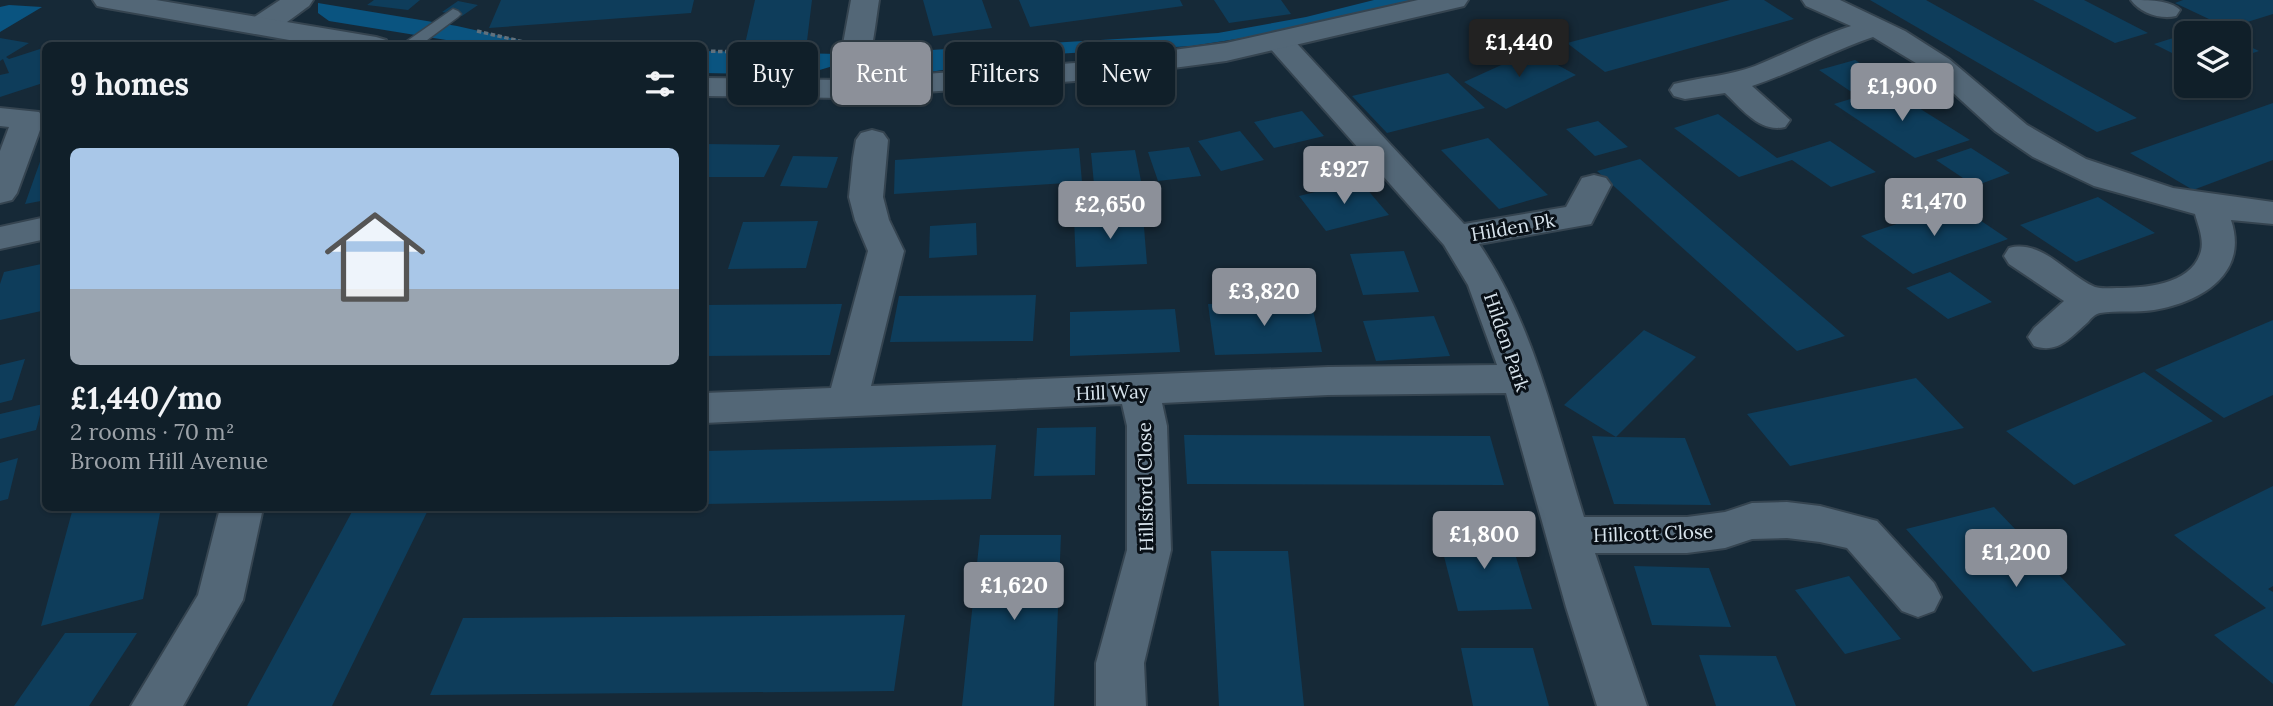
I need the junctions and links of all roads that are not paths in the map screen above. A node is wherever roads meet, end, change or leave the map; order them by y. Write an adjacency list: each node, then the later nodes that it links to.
1 (107, 0): 7 (street)
2 (299, 0): 7 (street)
3 (865, 0): 12 (street)
4 (1454, 0): 9 (street)
5 (1816, 0): 8 (street)
6 (453, 14): 11 (lane)
7 (260, 26): 10 (street)
8 (1876, 27): 14 (street); 23 (street)
9 (1279, 41): 13 (street); 26 (street, Hilden Park)
10 (353, 42)
11 (414, 42)
12 (858, 42)
13 (931, 83)
14 (1731, 83): 17 (street); 19 (street)
15 (707, 87): 16 (street)
16 (832, 89)
17 (1685, 90)
18 (0, 117): 22 (street)
19 (1774, 120)
20 (872, 140): 33 (street)
21 (1594, 185): 26 (street, Hilden Pk)
22 (0, 193)
23 (2210, 206): 24 (street); 29 (street)
24 (2273, 213)
25 (42, 229): 27 (street)
26 (1455, 237): 31 (street, Hilden Park)
27 (0, 238)
28 (2022, 256): 29 (street)
29 (2089, 300): 30 (street)
30 (2047, 337)
31 (1521, 379): 32 (street, Hill Way); 36 (street, Hilden Park)
32 (1139, 391): 33 (street, Hill Way); 39 (street, Hillsford Close)
33 (847, 402): 34 (street, Hill Way)
34 (707, 408)
35 (240, 511): 38 (street)
36 (1567, 535): 37 (street, Hillcott Close); 40 (street, Hilden Park)
37 (1918, 597)
38 (156, 706)
39 (1121, 706)
40 (1622, 706)

